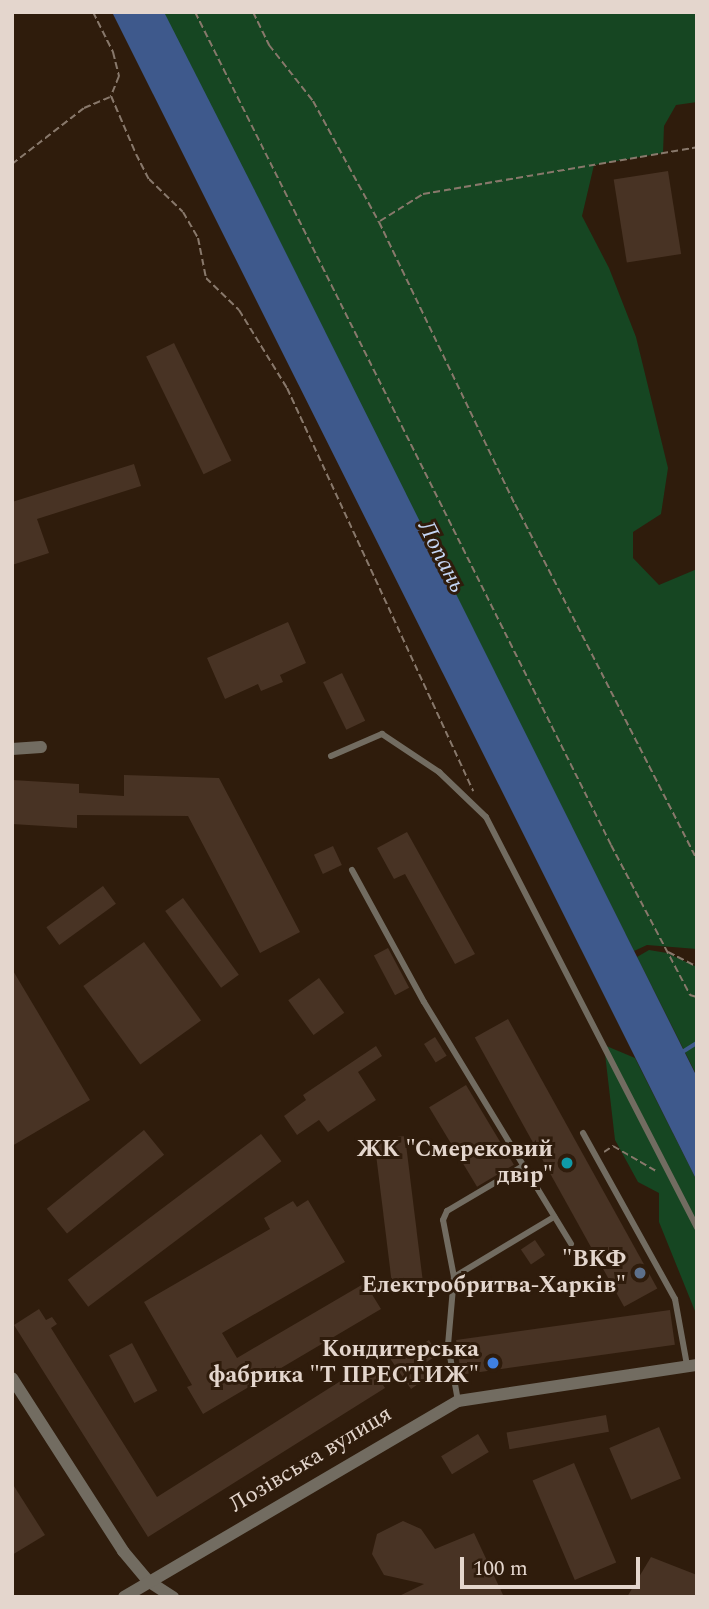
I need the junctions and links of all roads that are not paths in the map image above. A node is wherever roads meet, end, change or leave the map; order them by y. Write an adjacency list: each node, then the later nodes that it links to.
1 (41, 747): 2 (street)
2 (12, 749)
3 (331, 756): 8 (lane)
4 (352, 870): 6 (lane)
5 (583, 1133): 11 (lane)
6 (523, 1166): 7 (lane); 10 (lane)
7 (554, 1217): 9 (lane); 10 (lane)
8 (697, 1228)
9 (571, 1244)
10 (454, 1277): 13 (lane)
11 (692, 1366): 13 (street, Лозівська вулиця)
12 (12, 1378): 14 (street)
13 (458, 1401): 14 (street, Лозівська вулиця)
14 (148, 1581): 15 (street, Лозівська вулиця); 16 (street)
15 (124, 1597)
16 (173, 1597)

